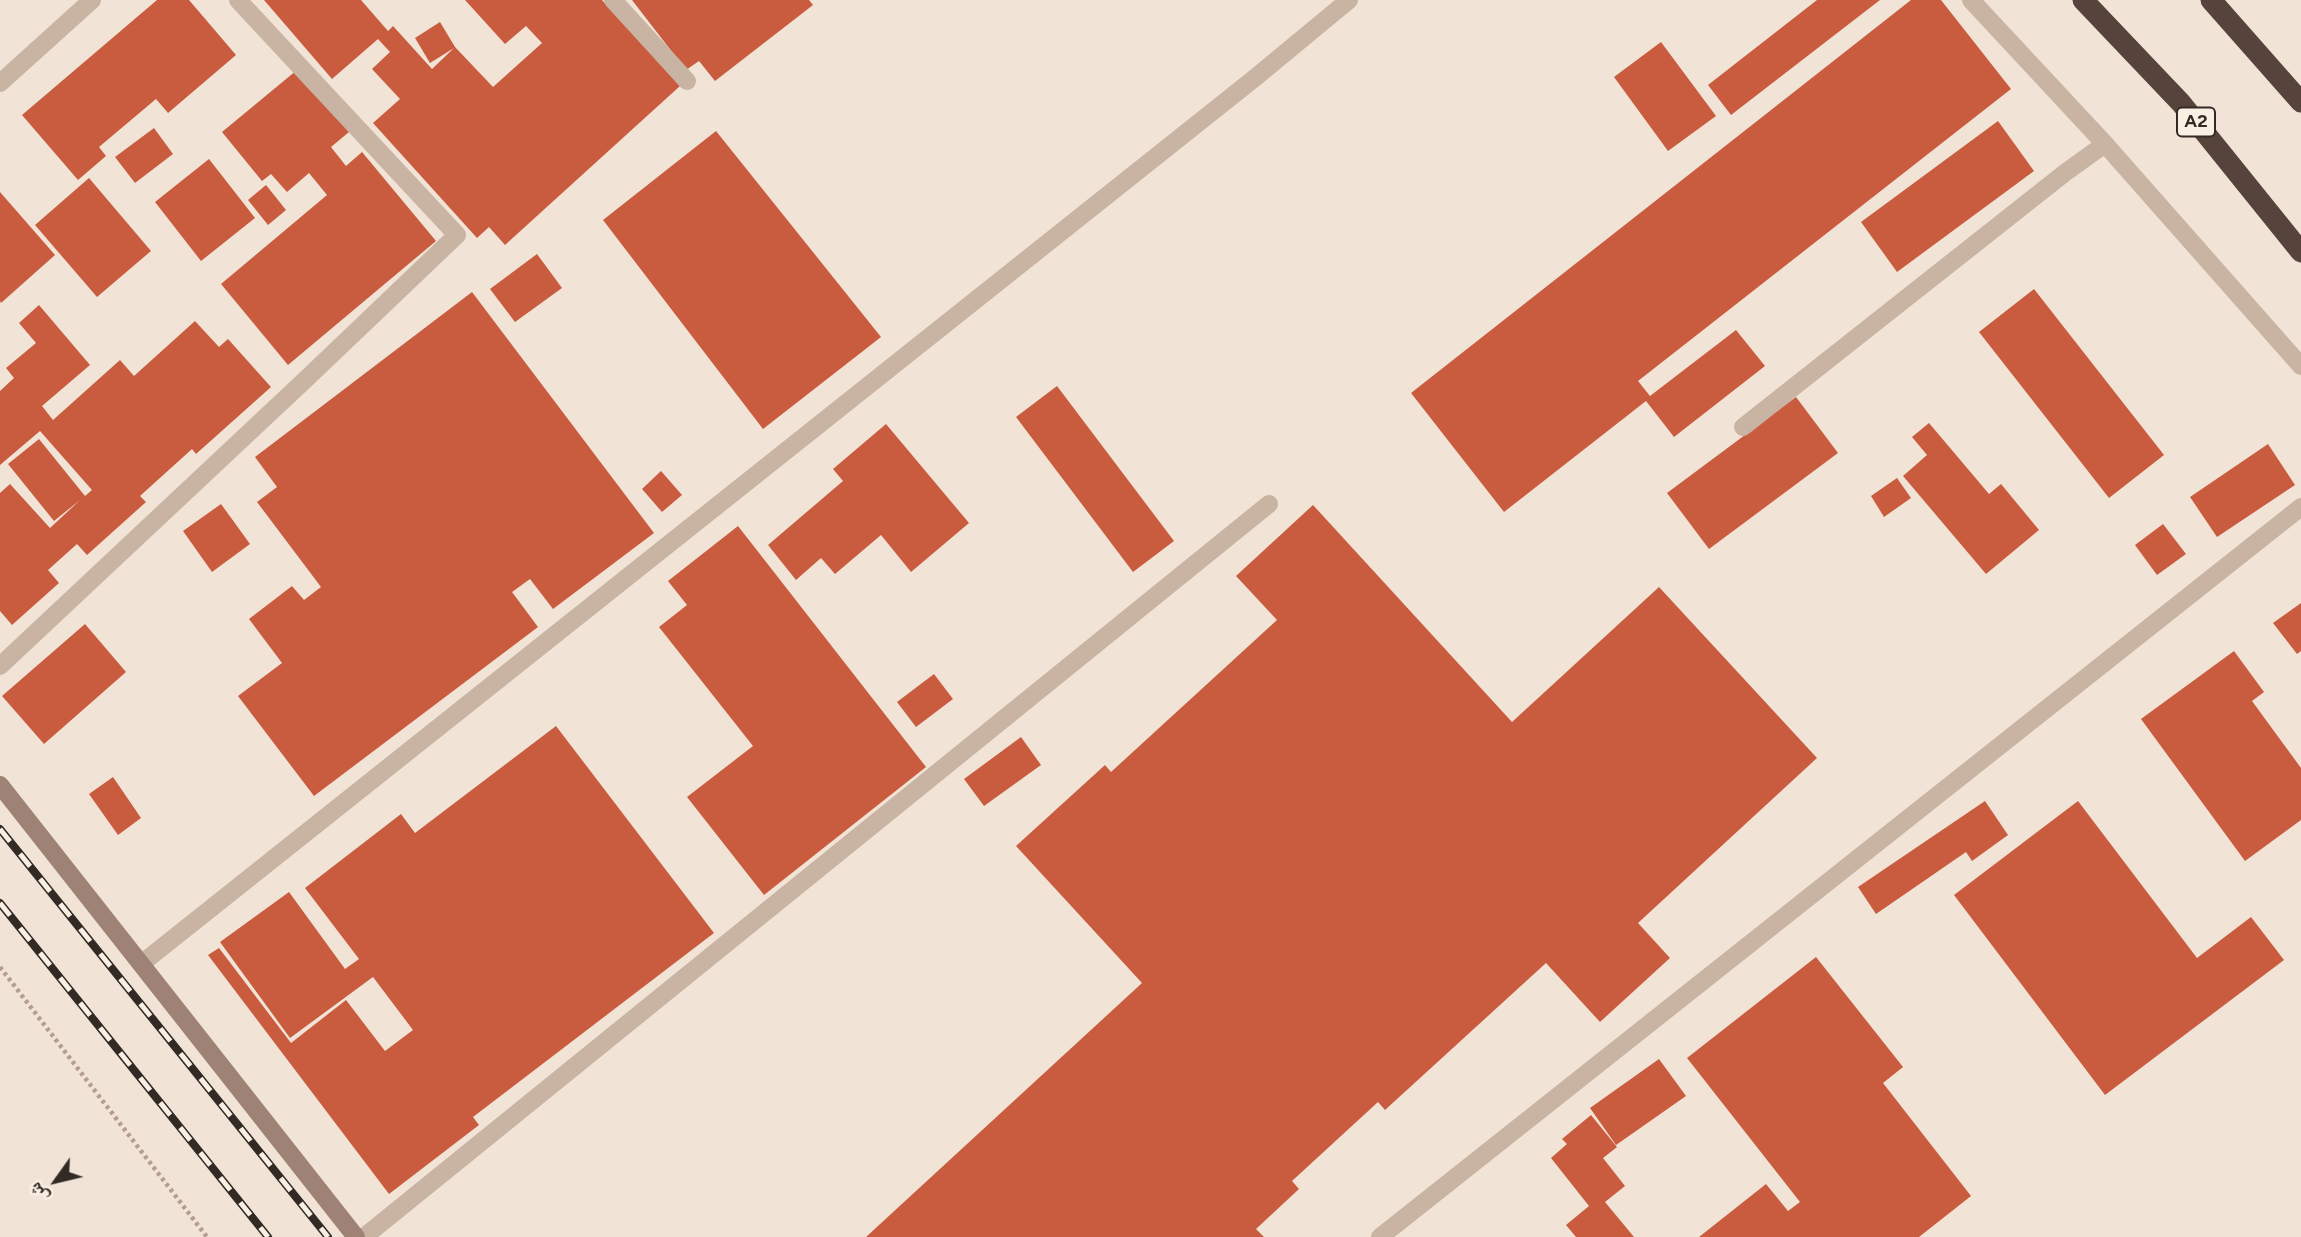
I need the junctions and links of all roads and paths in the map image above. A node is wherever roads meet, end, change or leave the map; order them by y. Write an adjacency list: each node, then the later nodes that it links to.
1 (92, 0): 9 (street)
2 (238, 0): 17 (street)
3 (613, 0): 8 (street)
4 (1349, 0): 19 (street)
5 (1971, 0): 11 (street)
6 (2083, 0): 12 (highway, A2)
7 (2211, 0): 10 (highway)
8 (687, 81)
9 (0, 83)
10 (2301, 102)
11 (2105, 144): 13 (street); 14 (street)
12 (2301, 252)
13 (2301, 366)
14 (1743, 427)
15 (1269, 504): 23 (street)
16 (2301, 507): 24 (street)
17 (0, 666)
18 (0, 785): 19 (street)
19 (141, 964): 22 (street)
20 (0, 967): 21 (path)
21 (207, 1237)
22 (356, 1237)
23 (365, 1237)
24 (1380, 1237)

